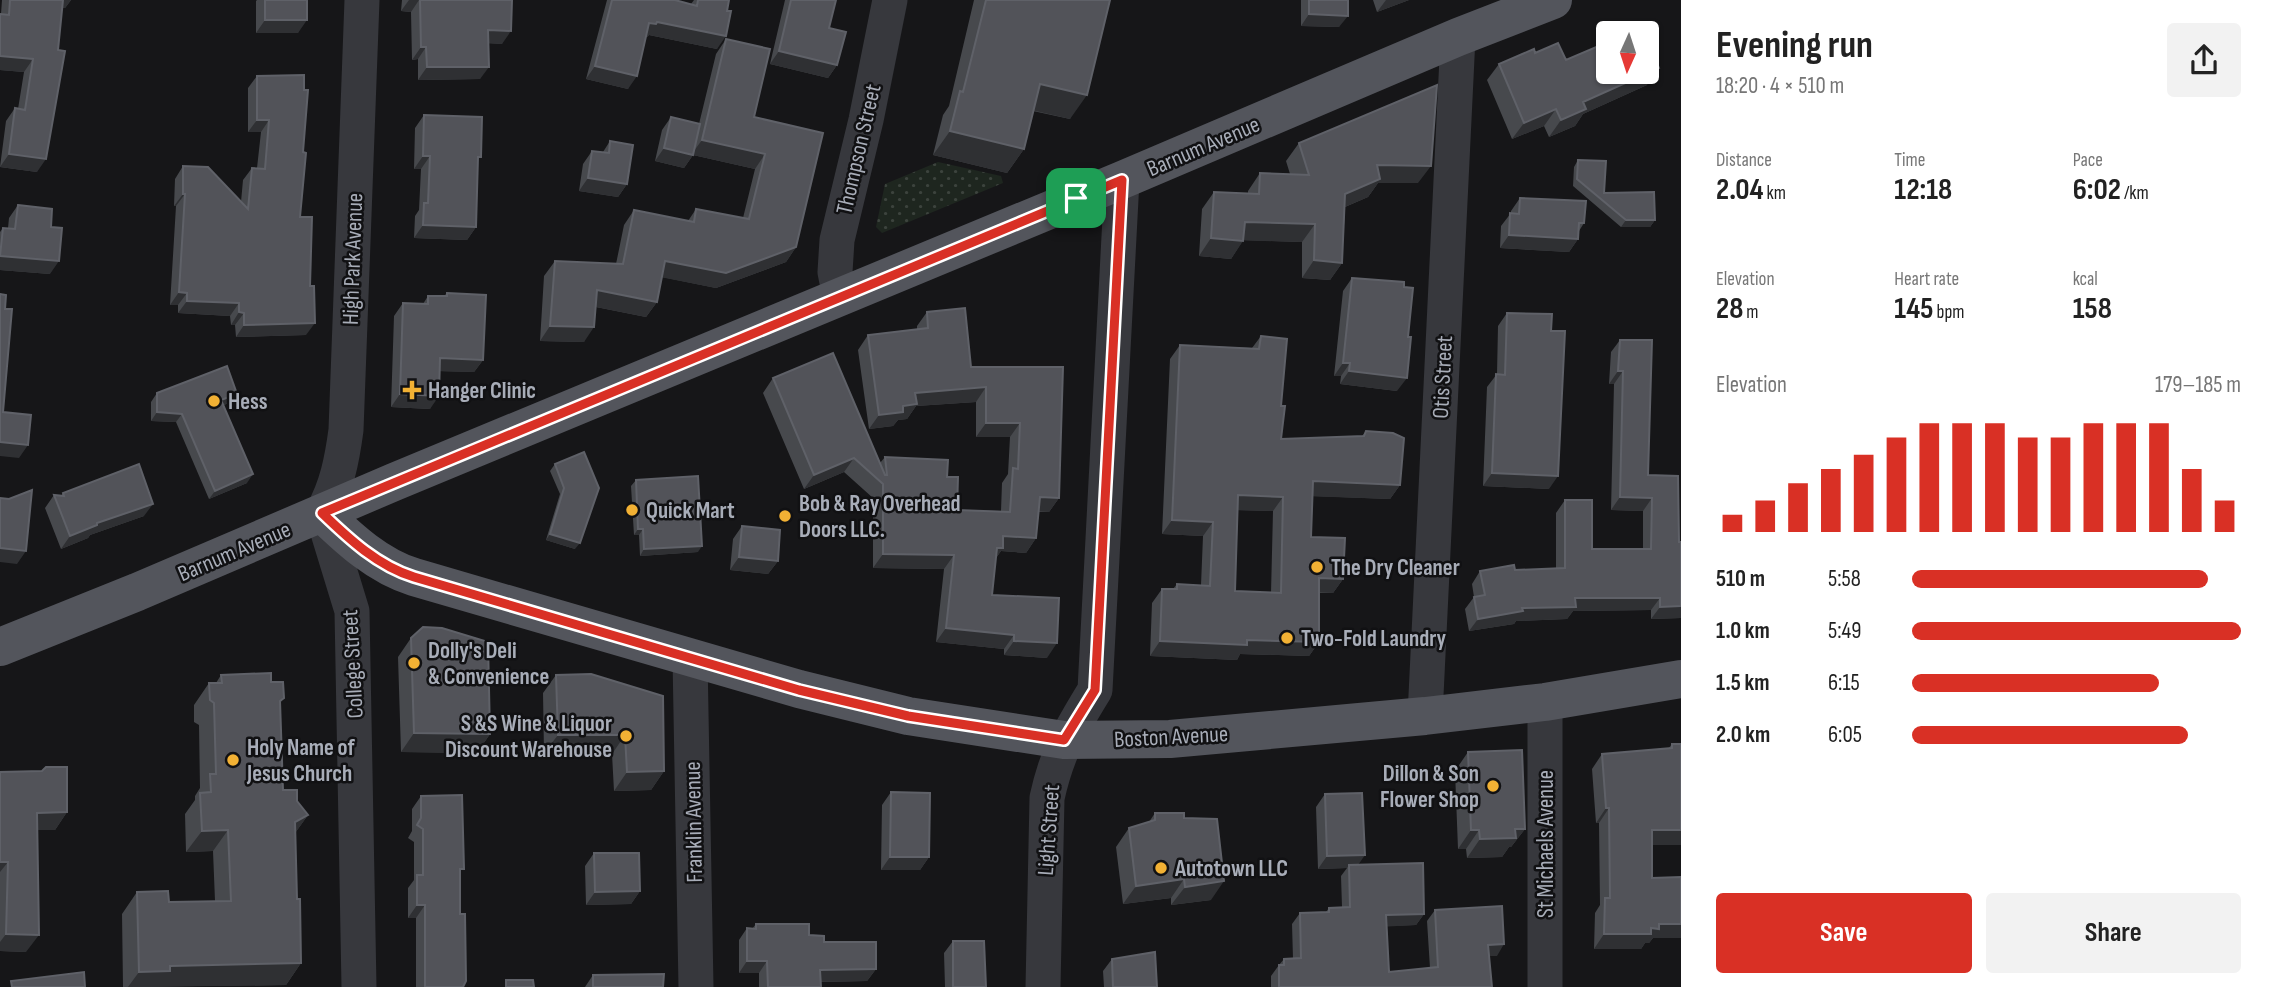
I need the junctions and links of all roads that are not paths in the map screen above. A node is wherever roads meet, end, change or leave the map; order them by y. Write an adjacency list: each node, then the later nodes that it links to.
1 (362, 0): 8 (street, High Park Avenue)
2 (890, 0): 7 (street, Thompson Street)
3 (1553, 0): 4 (main road, Barnum Avenue)
4 (1494, 11): 5 (main road, Barnum Avenue)
5 (1458, 37): 6 (main road, Barnum Avenue); 13 (street, Otis Street)
6 (1122, 180): 7 (main road, Barnum Avenue); 14 (street, Light Street)
7 (839, 298): 8 (main road, Barnum Avenue)
8 (322, 513): 9 (main road, Barnum Avenue); 10 (main road, Boston Avenue); 15 (street, College Street)
9 (0, 647)
10 (690, 658): 14 (main road, Boston Avenue); 16 (street, Franklin Avenue)
11 (1681, 678): 12 (main road, Boston Avenue)
12 (1545, 702): 13 (main road, Boston Avenue); 18 (street, St Michaels Avenue)
13 (1425, 716): 14 (main road, Boston Avenue)
14 (1064, 740): 17 (street, Light Street)
15 (359, 987)
16 (696, 987)
17 (1043, 987)
18 (1545, 987)

